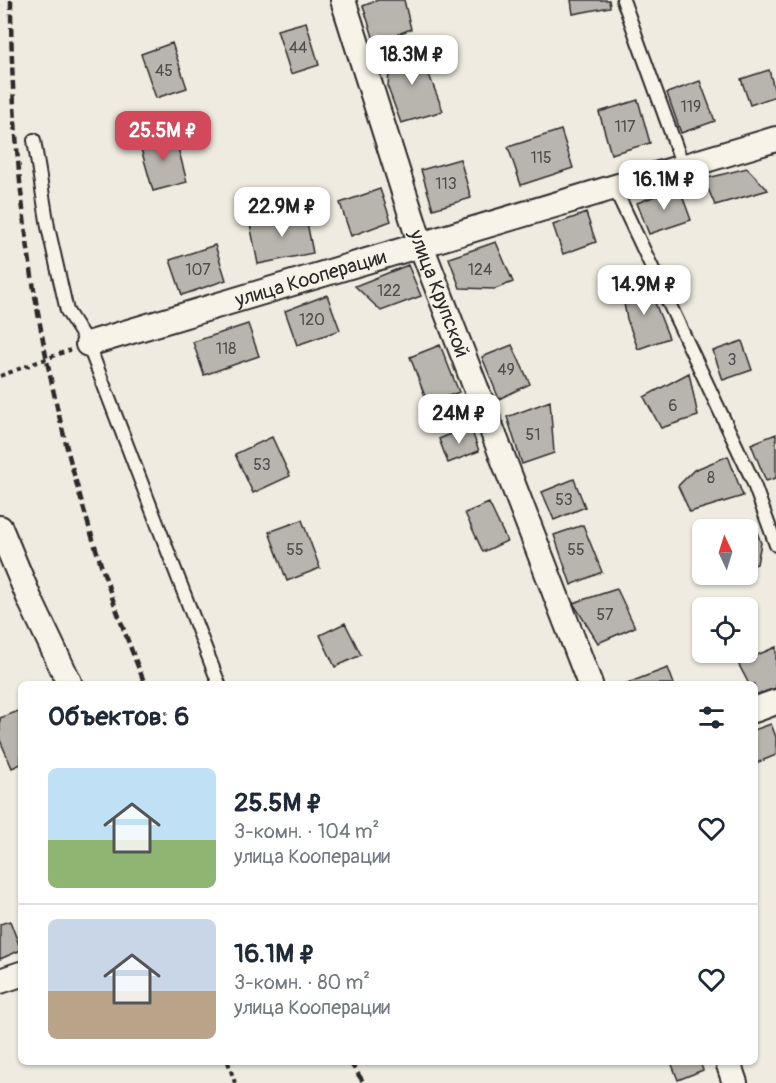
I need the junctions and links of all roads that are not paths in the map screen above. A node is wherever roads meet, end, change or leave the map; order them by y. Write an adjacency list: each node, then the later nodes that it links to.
1 (343, 0): 7 (street, улица Крупской)
2 (623, 0): 5 (lane)
3 (34, 140): 8 (lane)
4 (776, 140): 5 (street, улица Кооперации)
5 (683, 166): 6 (street, улица Кооперации)
6 (614, 187): 7 (street, улица Кооперации); 10 (lane)
7 (420, 243): 8 (street, улица Кооперации); 13 (street, улица Крупской)
8 (88, 344): 12 (lane)
9 (0, 528): 11 (street)
10 (776, 545)
11 (69, 681)
12 (218, 681)
13 (589, 681)
14 (776, 702): 15 (street)
15 (758, 709)
16 (18, 975): 17 (street)
17 (0, 981)
18 (729, 1065): 19 (street)
19 (735, 1083)

